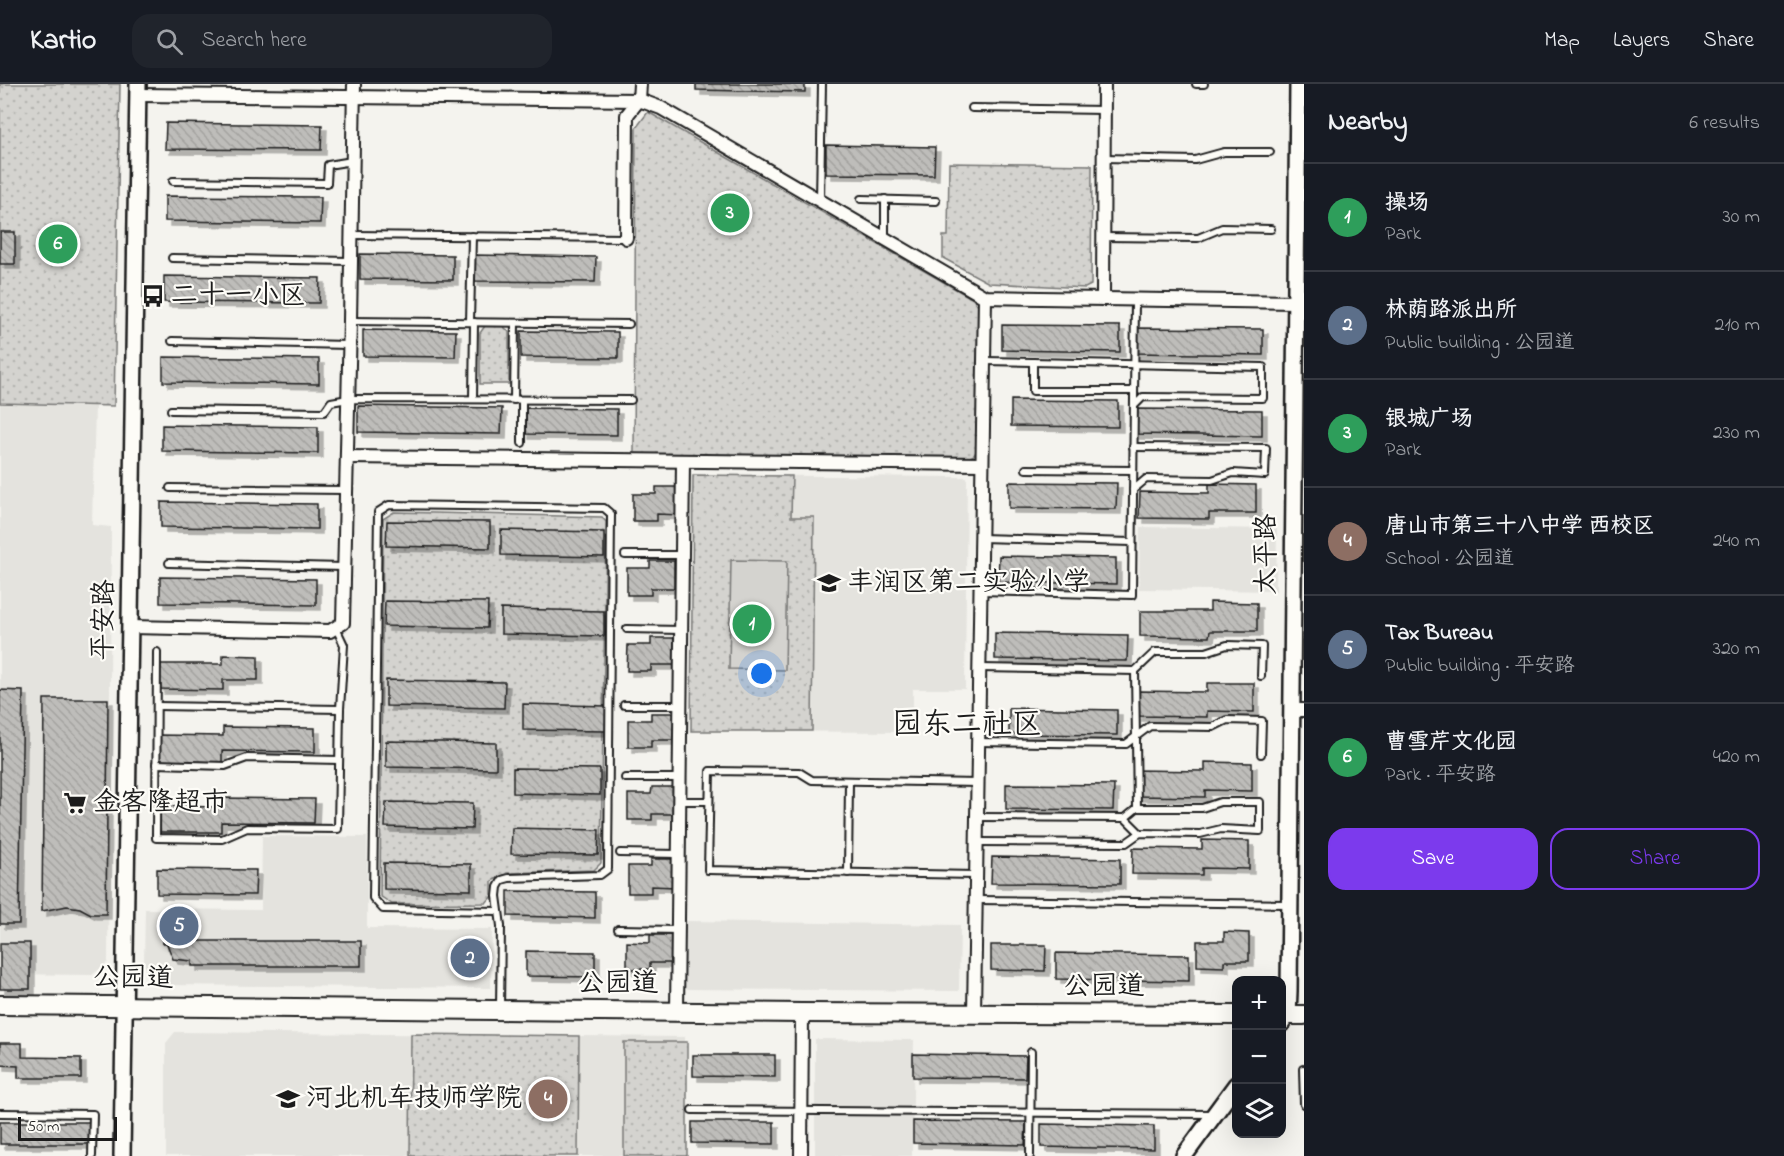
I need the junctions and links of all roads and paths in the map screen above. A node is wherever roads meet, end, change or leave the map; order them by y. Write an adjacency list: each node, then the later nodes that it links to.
1 (354, 84): 9 (street)
2 (640, 84): 10 (street)
3 (822, 84): 18 (lane)
4 (1104, 84): 12 (street)
5 (1196, 84): 6 (lane)
6 (1204, 84)
7 (1298, 84): 27 (street, 太平路)
8 (138, 89): 9 (street); 70 (street, 平安路)
9 (353, 97): 10 (street); 15 (street)
10 (639, 100): 18 (street); 25 (street)
11 (972, 108): 12 (lane)
12 (1104, 110): 14 (street)
13 (1270, 152): 14 (lane)
14 (1104, 158): 24 (street)
15 (352, 161): 16 (lane); 22 (street)
16 (173, 181)
17 (861, 199): 19 (lane)
18 (820, 200): 26 (street)
19 (885, 200): 20 (lane); 26 (lane)
20 (936, 201)
21 (1271, 229): 24 (lane)
22 (351, 235): 23 (lane); 29 (street)
23 (472, 236): 25 (lane); 35 (lane)
24 (1103, 237): 31 (street)
25 (626, 238)
26 (885, 238): 30 (street)
27 (1300, 244): 33 (street, 太平路)
28 (172, 258): 29 (lane)
29 (351, 261): 34 (street)
30 (985, 297): 31 (street); 40 (street)
31 (1103, 299): 32 (street)
32 (1135, 300): 33 (street); 42 (lane)
33 (1294, 302): 52 (street, 太平路)
34 (350, 321): 35 (lane); 39 (street)
35 (472, 322): 36 (lane); 45 (lane)
36 (515, 323): 37 (lane); 46 (lane)
37 (630, 324)
38 (172, 341): 39 (lane)
39 (350, 345): 44 (street)
40 (984, 361): 41 (lane); 56 (street)
41 (1032, 362): 42 (lane); 43 (lane)
42 (1134, 364): 43 (lane); 49 (lane)
43 (1134, 391): 49 (lane)
44 (348, 399): 45 (lane); 50 (lane); 54 (street)
45 (473, 399): 46 (lane)
46 (514, 400): 47 (lane)
47 (522, 400): 48 (lane); 51 (lane)
48 (631, 400)
49 (1134, 406): 53 (lane)
50 (171, 410)
51 (522, 443)
52 (1299, 443): 62 (street, 太平路)
53 (1133, 447): 58 (lane); 61 (lane)
54 (347, 457): 55 (street); 60 (street)
55 (683, 460): 56 (street); 66 (street)
56 (982, 464): 63 (street)
57 (1026, 469): 58 (lane)
58 (1133, 470): 61 (lane)
59 (170, 488): 60 (lane)
60 (345, 490): 68 (street)
61 (1133, 490): 64 (lane)
62 (1298, 496): 82 (street, 太平路)
63 (981, 538): 64 (lane); 69 (street)
64 (1132, 542): 69 (lane)
65 (626, 555): 66 (lane)
66 (682, 555): 73 (street)
67 (169, 563): 68 (lane)
68 (344, 567): 71 (street)
69 (981, 591): 75 (street)
70 (130, 627): 71 (street); 109 (street, 平安路)
71 (336, 628): 81 (lane)
72 (627, 629): 73 (lane)
73 (681, 630): 79 (street)
74 (157, 652): 80 (lane)
75 (980, 668): 76 (lane); 84 (street)
76 (1136, 671): 77 (lane); 83 (lane)
77 (1261, 676)
78 (624, 705): 79 (lane)
79 (680, 705): 89 (street)
80 (157, 706): 81 (lane); 87 (lane)
81 (340, 709): 86 (lane)
82 (1298, 710): 104 (street, 太平路)
83 (1135, 737): 84 (lane); 85 (lane); 94 (lane)
84 (978, 742): 91 (street)
85 (1261, 754)
86 (339, 760): 87 (lane); 87 (lane)
87 (156, 764)
88 (625, 778): 89 (lane)
89 (679, 778): 92 (street)
90 (849, 781): 91 (lane); 93 (lane); 101 (lane)
91 (978, 783): 95 (street)
92 (679, 801): 93 (lane); 100 (street)
93 (709, 801): 101 (lane)
94 (1137, 808): 96 (lane); 97 (lane)
95 (977, 818): 96 (lane); 98 (street)
96 (1125, 818): 97 (lane)
97 (1140, 833): 98 (lane)
98 (977, 842): 102 (street)
99 (620, 853): 100 (lane)
100 (678, 854): 107 (street)
101 (848, 873): 102 (lane)
102 (976, 875): 103 (street)
103 (976, 900): 104 (lane); 112 (street)
104 (1290, 904): 115 (street, 太平路)
105 (498, 911): 105 (lane); 110 (lane)
106 (618, 929): 107 (lane)
107 (678, 930): 111 (street)
108 (0, 1005): 109 (main road, 公园道)
109 (124, 1006): 110 (main road, 公园道); 126 (street, 平安路)
110 (500, 1010): 111 (main road, 公园道)
111 (676, 1012): 113 (main road, 公园道)
112 (974, 1013): 113 (main road, 公园道); 114 (main road, 公园道)
113 (802, 1014): 121 (street)
114 (1232, 1015)
115 (1289, 1017)
116 (1031, 1052): 123 (lane)
117 (1303, 1069): 119 (lane)
118 (1232, 1090): 124 (street)
119 (1304, 1104)
120 (692, 1110): 121 (lane)
121 (801, 1112): 123 (lane); 127 (street)
122 (0, 1113): 125 (lane)
123 (1030, 1113): 124 (lane); 128 (lane)
124 (1215, 1114): 129 (street)
125 (92, 1156)
126 (122, 1156)
127 (801, 1156)
128 (1030, 1156)
129 (1184, 1156)

